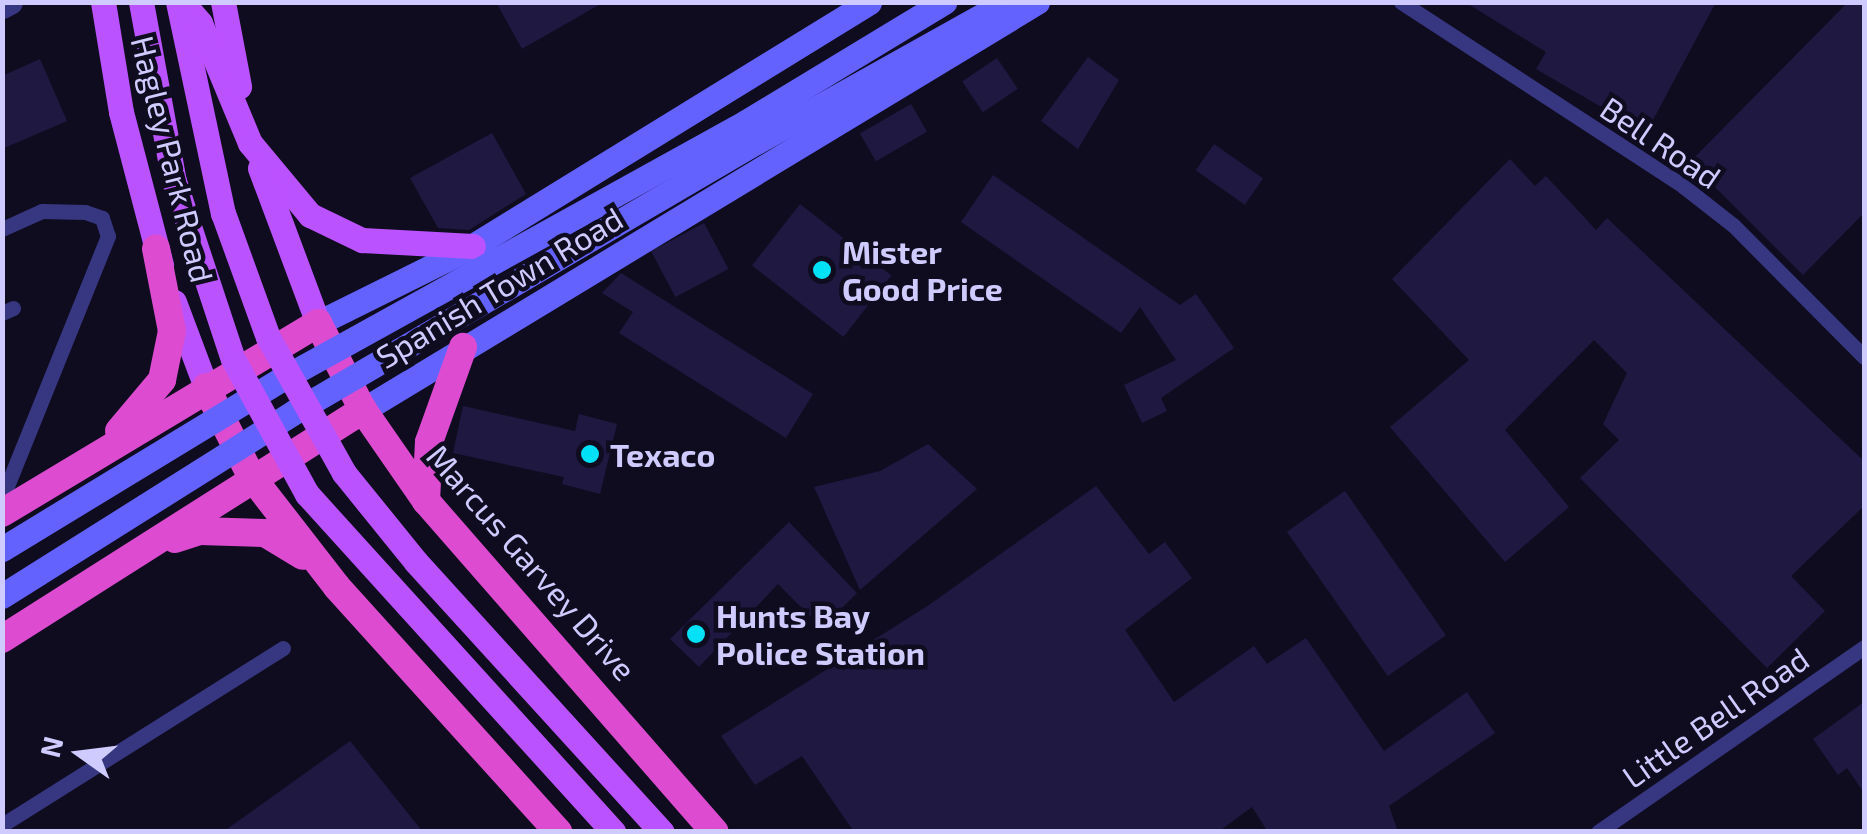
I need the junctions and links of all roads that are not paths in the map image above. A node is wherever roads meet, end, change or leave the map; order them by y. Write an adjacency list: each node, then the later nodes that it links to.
1 (10, 2): 11 (street)
2 (103, 2): 16 (main road, Hagley Park Road)
3 (140, 2): 36 (main road, Hagley Park Road, bridge)
4 (180, 2): 13 (main road); 37 (main road, Hagley Park Road, bridge)
5 (223, 2): 13 (main road)
6 (869, 2): 15 (main road, Spanish Town Road)
7 (944, 2): 12 (main road, Spanish Town Road)
8 (1007, 2): 12 (main road, Spanish Town Road)
9 (1038, 2): 18 (main road, Spanish Town Road)
10 (1401, 2): 19 (lane, Bell Road)
11 (2, 6)
12 (751, 132): 28 (main road, Spanish Town Road, bridge); 30 (main road, Spanish Town Road, bridge)
13 (250, 143): 15 (main road); 17 (main road)
14 (2, 229): 24 (lane)
15 (474, 246): 17 (main road, Spanish Town Road)
16 (156, 249): 20 (main road, Hagley Park Road); 23 (highway)
17 (318, 322): 20 (highway, Spanish Town Road); 21 (highway, Marcus Garvey Drive)
18 (464, 347): 21 (main road, Spanish Town Road); 25 (highway)
19 (1864, 358)
20 (206, 387): 22 (highway); 23 (highway, Spanish Town Road)
21 (363, 410): 22 (highway, Spanish Town Road); 25 (highway, Marcus Garvey Drive)
22 (251, 476): 27 (highway, Spanish Town Road); 29 (highway)
23 (58, 478): 26 (highway, Spanish Town Road)
24 (2, 498)
25 (426, 501): 38 (highway, Marcus Garvey Drive)
26 (2, 513)
27 (151, 548): 29 (highway); 31 (highway, Spanish Town Road)
28 (2, 549)
29 (337, 588): 35 (highway)
30 (2, 596)
31 (2, 638)
32 (1864, 647): 39 (lane, Little Bell Road)
33 (284, 648): 34 (lane)
34 (2, 825)
35 (558, 832)
36 (613, 832)
37 (662, 832)
38 (715, 832)
39 (1598, 832)

